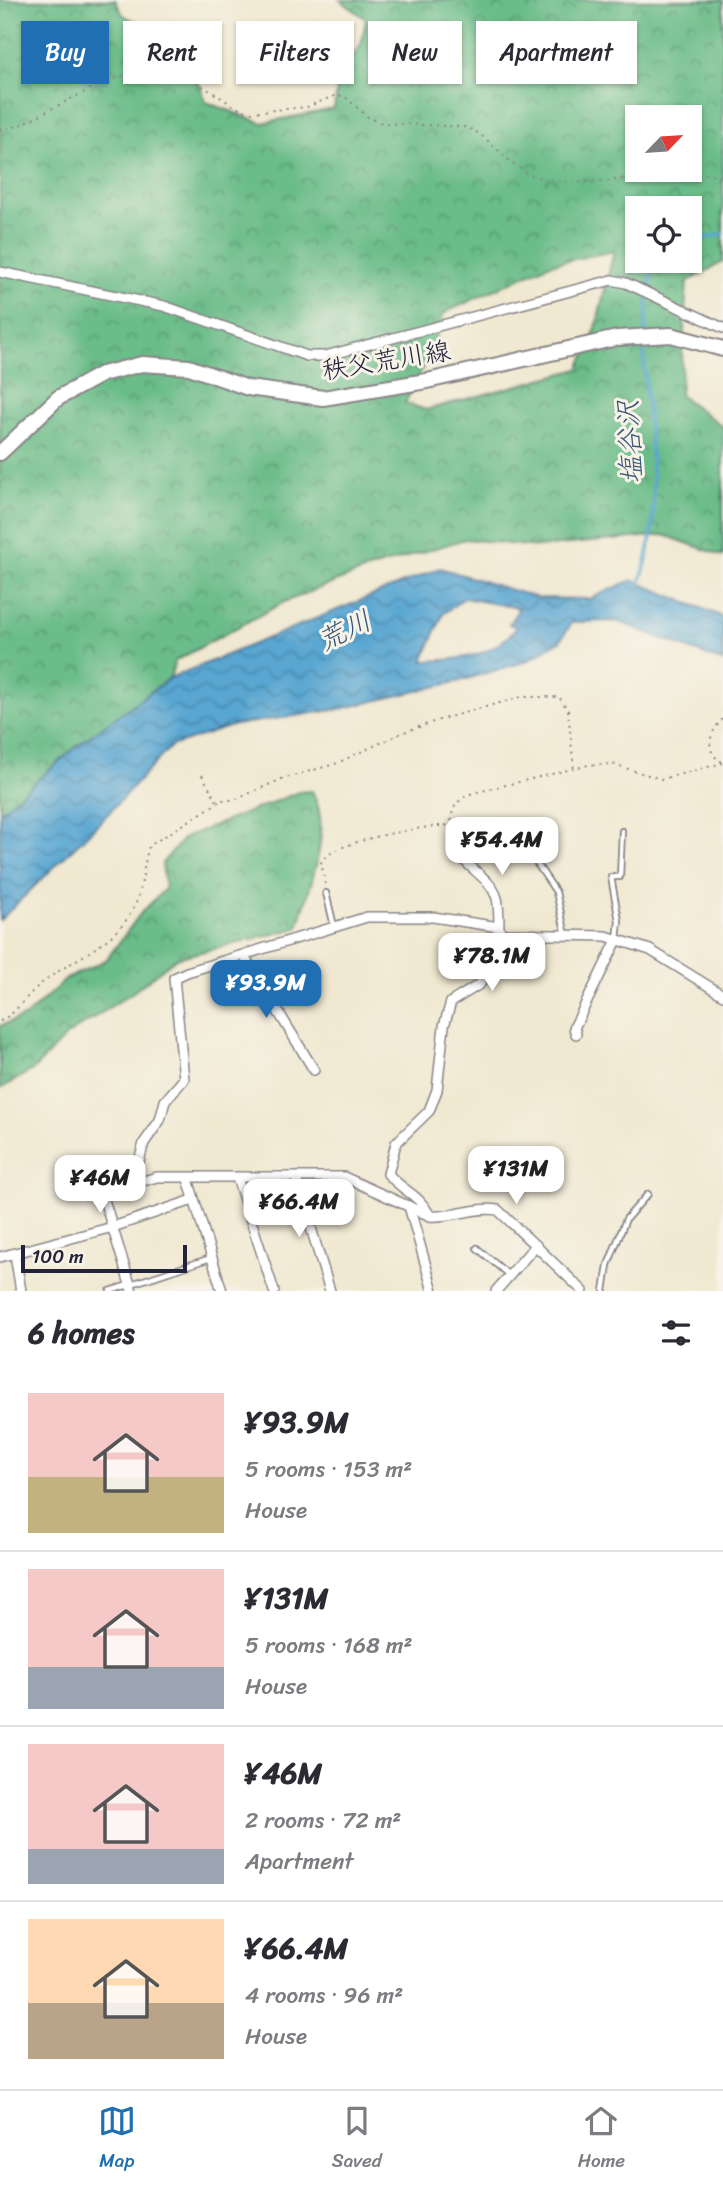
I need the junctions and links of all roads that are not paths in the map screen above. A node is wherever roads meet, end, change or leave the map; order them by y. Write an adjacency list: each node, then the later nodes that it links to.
1 (0, 272): 2 (street)
2 (723, 328)
3 (723, 349): 4 (main road, 秩父荒川線)
4 (0, 453)
5 (622, 831): 12 (lane)
6 (455, 846): 10 (street)
7 (535, 860): 11 (lane)
8 (326, 893): 9 (lane)
9 (334, 926): 10 (street); 13 (street)
10 (500, 930): 11 (street); 24 (street)
11 (566, 935): 12 (street)
12 (617, 940): 14 (street); 15 (street)
13 (243, 956): 16 (street); 20 (street)
14 (723, 995)
15 (576, 1034)
16 (314, 1070)
17 (237, 1178): 18 (street); 19 (street); 36 (street)
18 (296, 1178): 23 (street); 37 (street)
19 (188, 1179): 20 (street); 22 (street)
20 (102, 1193): 25 (street)
21 (648, 1194): 41 (lane)
22 (193, 1200): 25 (street); 30 (street)
23 (409, 1206): 24 (street); 38 (street)
24 (430, 1216): 26 (street)
25 (113, 1227): 28 (street); 32 (street)
26 (536, 1245): 31 (street); 40 (street)
27 (477, 1248): 31 (lane)
28 (15, 1255): 29 (street); 33 (street)
29 (0, 1257)
30 (212, 1258): 32 (lane); 35 (street)
31 (511, 1276): 39 (street)
32 (131, 1288): 34 (lane)
33 (21, 1291)
34 (110, 1291)
35 (222, 1291)
36 (274, 1291)
37 (330, 1291)
38 (433, 1291)
39 (498, 1291)
40 (583, 1291)
41 (604, 1291)

